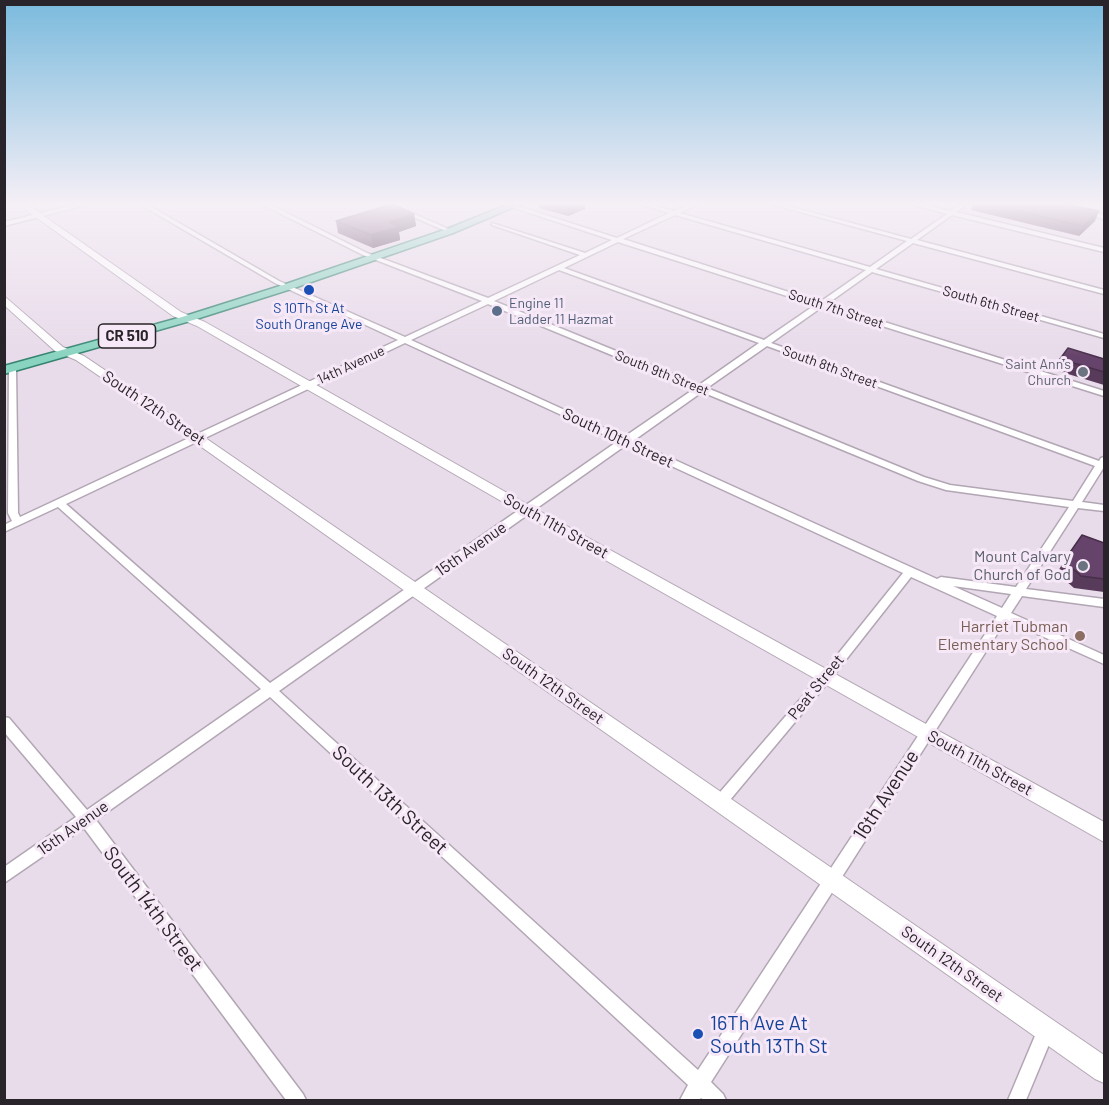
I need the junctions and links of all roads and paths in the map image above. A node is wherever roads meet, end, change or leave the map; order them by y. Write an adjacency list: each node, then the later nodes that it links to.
1 (92, 254): 20 (street, South 11th Street)
2 (229, 254): 15 (street, South 10th Street)
3 (369, 254): 12 (street, South 9th Street)
4 (386, 254): 12 (main road, CR 510)
5 (582, 254): 11 (street)
6 (589, 254): 11 (street, 14th Avenue)
7 (665, 254): 19 (street, South 7th Street)
8 (814, 254): 14 (street, South 6th Street)
9 (894, 254): 14 (street, 15th Avenue)
10 (959, 254): 16 (street)
11 (586, 255): 13 (street, 14th Avenue)
12 (376, 257): 15 (main road, CR 510); 18 (street, South 9th Street)
13 (559, 268): 18 (street, 14th Avenue); 23 (street, South 8th Street)
14 (871, 270): 19 (street, 15th Avenue); 21 (street, South 6th Street)
15 (287, 287): 20 (main road, CR 510); 22 (street, South 10th Street)
16 (1104, 292)
17 (4, 299): 24 (street, South 12th Street)
18 (488, 301): 22 (street, 14th Avenue); 27 (street, South 9th Street)
19 (822, 304): 23 (street, 15th Avenue); 28 (street, South 7th Street)
20 (186, 319): 24 (main road, CR 510); 26 (street, South 11th Street)
21 (1104, 336)
22 (405, 340): 26 (street, 14th Avenue); 30 (street, South 10th Street)
23 (766, 343): 27 (street, 15th Avenue); 31 (street, South 8th Street)
24 (67, 353): 25 (main road, CR 510); 29 (street, South 12th Street)
25 (8, 369): 36 (street)
26 (309, 385): 29 (street, 14th Avenue); 35 (street, South 11th Street)
27 (701, 389): 30 (street, 15th Avenue); 33 (street, South 9th Street)
28 (1104, 394)
29 (197, 438): 32 (street, 14th Avenue); 40 (street, South 12th Street)
30 (626, 441): 35 (street, 15th Avenue); 38 (street, South 10th Street)
31 (1103, 462): 33 (street, 16th Avenue)
32 (58, 503): 36 (street, 14th Avenue); 46 (street, South 13th Street)
33 (1075, 504): 34 (street, South 9th Street); 41 (street, 16th Avenue)
34 (1104, 507)
35 (527, 510): 40 (street, 15th Avenue); 45 (street, South 11th Street)
36 (17, 522): 37 (street, 14th Avenue)
37 (4, 528)
38 (910, 571): 39 (street, South 10th Street); 45 (street, Peat Street)
39 (930, 580): 41 (street); 43 (street, South 10th Street)
40 (414, 589): 46 (street, 15th Avenue); 49 (street, South 12th Street)
41 (1018, 592): 42 (street); 43 (street, 16th Avenue)
42 (1104, 603)
43 (1004, 614): 44 (street, South 10th Street); 48 (street, 16th Avenue)
44 (1104, 660)
45 (826, 677): 48 (street, South 11th Street); 49 (street, Peat Street)
46 (270, 690): 50 (street, 15th Avenue); 56 (street, South 13th Street)
47 (4, 722): 50 (street, South 14th Street)
48 (926, 733): 51 (street, South 11th Street); 53 (street, 16th Avenue)
49 (720, 802): 53 (street, South 12th Street)
50 (86, 819): 52 (street, 15th Avenue); 57 (street, South 14th Street)
51 (1104, 833)
52 (4, 876)
53 (831, 879): 54 (street, South 12th Street); 56 (street, 16th Avenue)
54 (1046, 1030): 55 (street, South 12th Street); 60 (street)
55 (1104, 1070)
56 (699, 1084): 58 (street, 16th Avenue); 59 (street, South 13th Street)
57 (297, 1101)
58 (689, 1101)
59 (717, 1101)
60 (1017, 1101)

